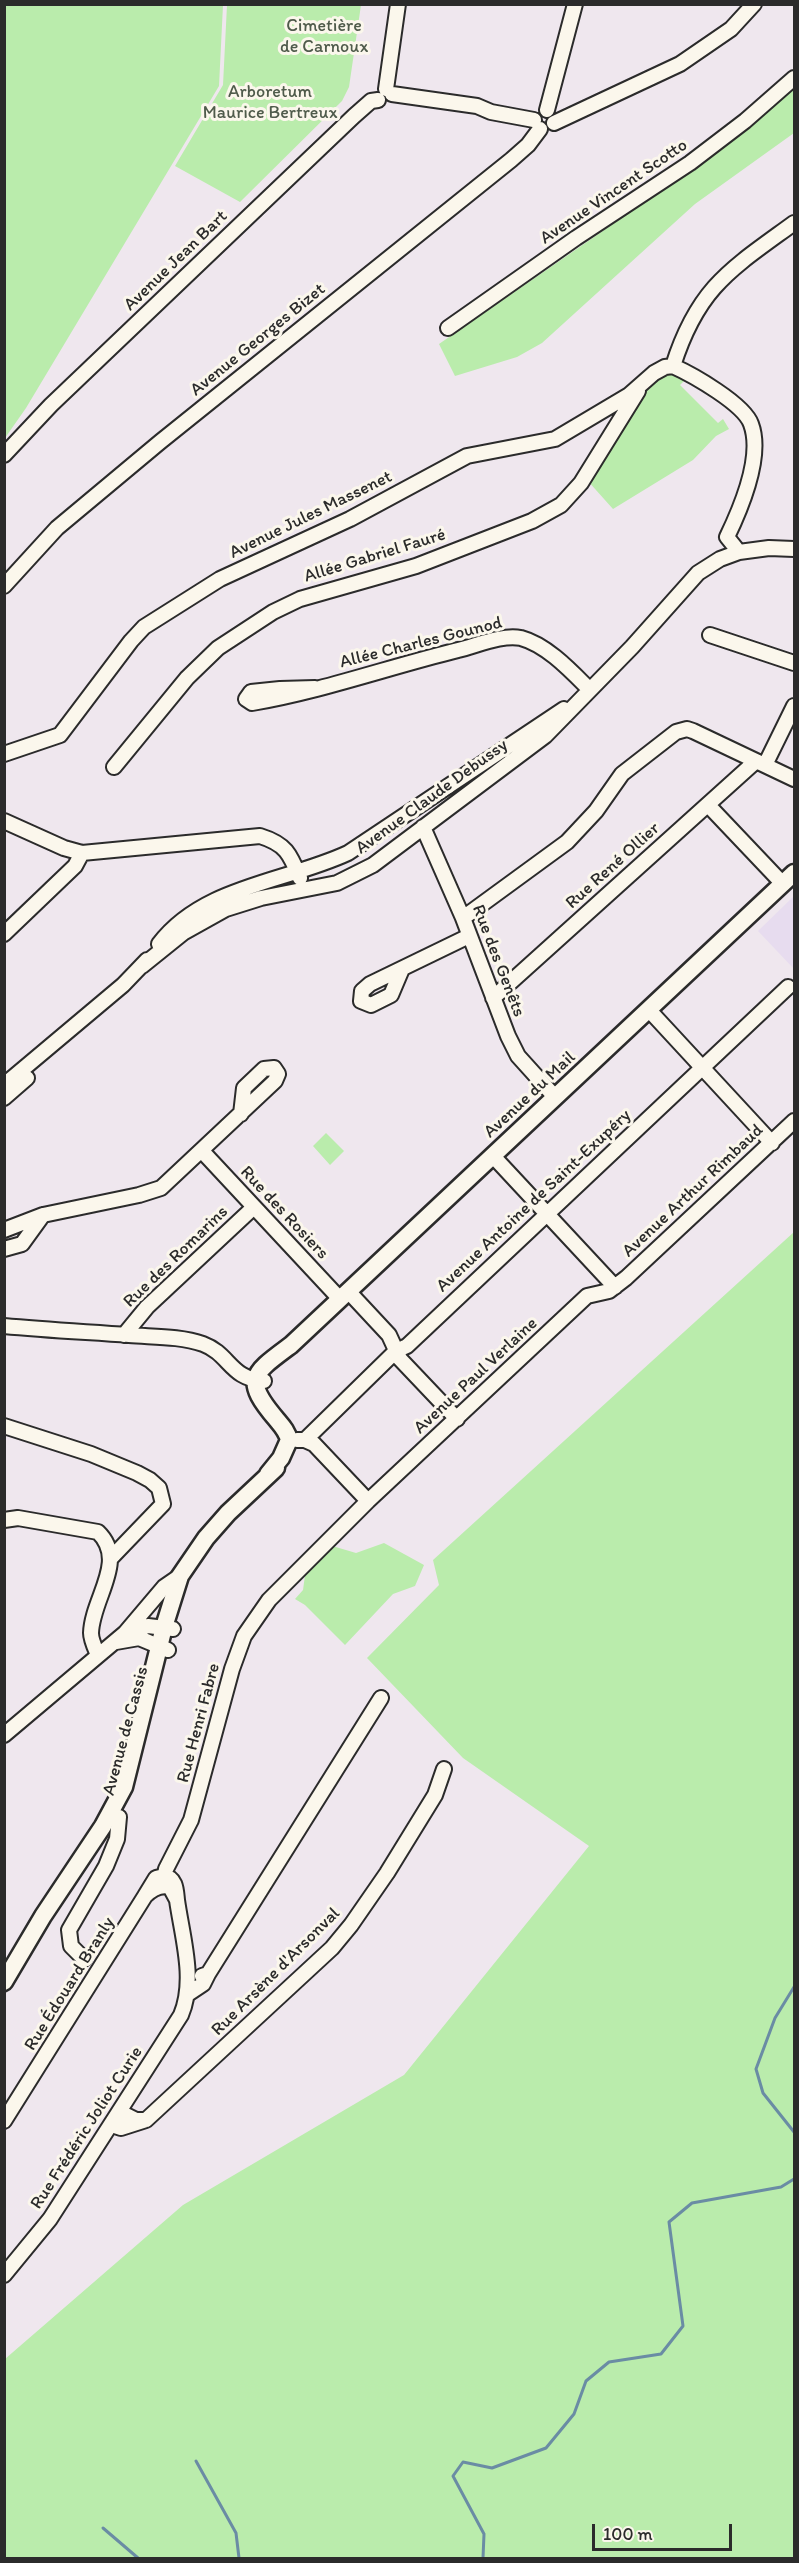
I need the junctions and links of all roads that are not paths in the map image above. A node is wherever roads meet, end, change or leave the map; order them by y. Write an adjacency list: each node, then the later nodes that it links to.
1 (398, 4): 5 (street)
2 (575, 4): 6 (street)
3 (754, 4): 7 (street)
4 (795, 78): 10 (street, Avenue Vincent Scotto)
5 (385, 94): 8 (street); 13 (street, Avenue Jean Bart)
6 (547, 110): 7 (street); 8 (street)
7 (554, 123): 8 (street)
8 (537, 124): 16 (street, Avenue Georges Bizet)
9 (795, 223): 11 (street)
10 (448, 328)
11 (673, 366): 12 (street, Avenue Jules Massenet); 15 (street)
12 (641, 385): 23 (street, Avenue Jules Massenet); 25 (street, Allée Gabriel Fauré)
13 (4, 455)
14 (795, 549): 15 (street, Avenue Claude Debussy)
15 (739, 552): 20 (street, Avenue Claude Debussy)
16 (4, 586)
17 (710, 635): 18 (street)
18 (795, 663)
19 (315, 688): 20 (street, Allée Charles Gounod)
20 (590, 690): 22 (street, Avenue Claude Debussy)
21 (795, 706): 24 (street)
22 (540, 732): 29 (street, Avenue Claude Debussy); 30 (street, Avenue Claude Debussy)
23 (4, 754)
24 (760, 763): 26 (street); 27 (street, Rue René Ollier); 36 (street)
25 (114, 767)
26 (795, 779)
27 (713, 800): 33 (street); 43 (street, Rue René Ollier)
28 (4, 822): 31 (street)
29 (423, 827): 34 (street, Avenue Claude Debussy); 36 (street, Rue des Genêts)
30 (348, 853): 32 (street, Avenue Claude Debussy); 34 (street)
31 (81, 854): 32 (street); 37 (street)
32 (298, 872): 35 (street); 39 (street, Avenue Claude Debussy)
33 (789, 878): 44 (main road, Avenue du Mail)
34 (332, 884): 35 (street, Avenue Claude Debussy)
35 (305, 888): 39 (street, Avenue Claude Debussy)
36 (463, 918): 38 (street, Rue des Genêts)
37 (4, 934)
38 (469, 936): 40 (street); 43 (street, Rue des Genêts)
39 (142, 966): 41 (street, Avenue Claude Debussy)
40 (402, 969)
41 (123, 985): 46 (street, Avenue Claude Debussy); 48 (street, Avenue Claude Debussy)
42 (788, 987): 45 (street, Avenue Antoine de Saint-Exupéry)
43 (493, 998): 47 (street, Rue des Genêts)
44 (649, 1010): 45 (street); 47 (main road, Avenue du Mail)
45 (702, 1067): 51 (street); 55 (street, Avenue Antoine de Saint-Exupéry)
46 (4, 1085)
47 (555, 1097): 53 (main road, Avenue du Mail)
48 (4, 1098)
49 (241, 1113): 52 (street)
50 (795, 1121): 51 (street, Avenue Arthur Rimbaud)
51 (772, 1143): 59 (street, Avenue Arthur Rimbaud)
52 (202, 1151): 54 (street, Rue des Rosiers); 56 (street)
53 (493, 1156): 55 (street); 60 (main road, Avenue du Mail)
54 (254, 1207): 60 (street, Rue des Rosiers); 62 (street, Rue des Romarins)
55 (547, 1214): 59 (street); 63 (street, Avenue Antoine de Saint-Exupéry)
56 (43, 1215): 57 (street); 58 (street)
57 (4, 1230)
58 (4, 1249)
59 (611, 1283): 65 (street, Avenue Paul Verlaine)
60 (344, 1295): 63 (street, Rue des Rosiers); 64 (main road, Avenue du Mail)
61 (4, 1326): 62 (street)
62 (124, 1335): 64 (street)
63 (391, 1351): 65 (street, Rue des Rosiers); 67 (street, Avenue Antoine de Saint-Exupéry)
64 (260, 1381): 67 (main road)
65 (457, 1419): 68 (street, Avenue Paul Verlaine)
66 (4, 1426): 70 (street)
67 (297, 1440): 68 (street); 71 (main road, Avenue de Cassis)
68 (368, 1502): 72 (street, Avenue Paul Verlaine)
69 (4, 1520): 70 (street)
70 (112, 1557): 77 (street)
71 (185, 1570): 73 (main road, Avenue de Cassis); 74 (street)
72 (282, 1587): 82 (street, Rue Henri Fabre)
73 (168, 1628): 74 (street); 76 (main road, Avenue de Cassis)
74 (125, 1634): 75 (street)
75 (111, 1644): 76 (street); 77 (street)
76 (164, 1649): 81 (main road, Avenue de Cassis); 81 (main road, Avenue de Cassis)
77 (98, 1655): 79 (street)
78 (381, 1698): 85 (street, Rue Frédéric Joliot Curie)
79 (4, 1735)
80 (444, 1769): 90 (street, Rue Arsène d'Arsonval)
81 (106, 1840): 83 (main road, Avenue de Cassis); 83 (main road, Avenue de Cassis); 84 (street)
82 (164, 1881): 84 (street, Rue Édouard Branly); 86 (street)
83 (24, 1952): 87 (main road, Avenue de Cassis)
84 (100, 1970): 91 (street, Rue Édouard Branly)
85 (208, 1974): 86 (street); 88 (street, Rue Frédéric Joliot Curie)
86 (188, 1978): 88 (street, Rue Frédéric Joliot Curie)
87 (4, 1982)
88 (188, 1994): 89 (street, Rue Frédéric Joliot Curie)
89 (120, 2112): 90 (street); 92 (street, Rue Frédéric Joliot Curie)
90 (146, 2120): 92 (street, Rue Arsène d'Arsonval)
91 (4, 2121)
92 (111, 2125): 93 (street, Rue Frédéric Joliot Curie)
93 (4, 2276)

